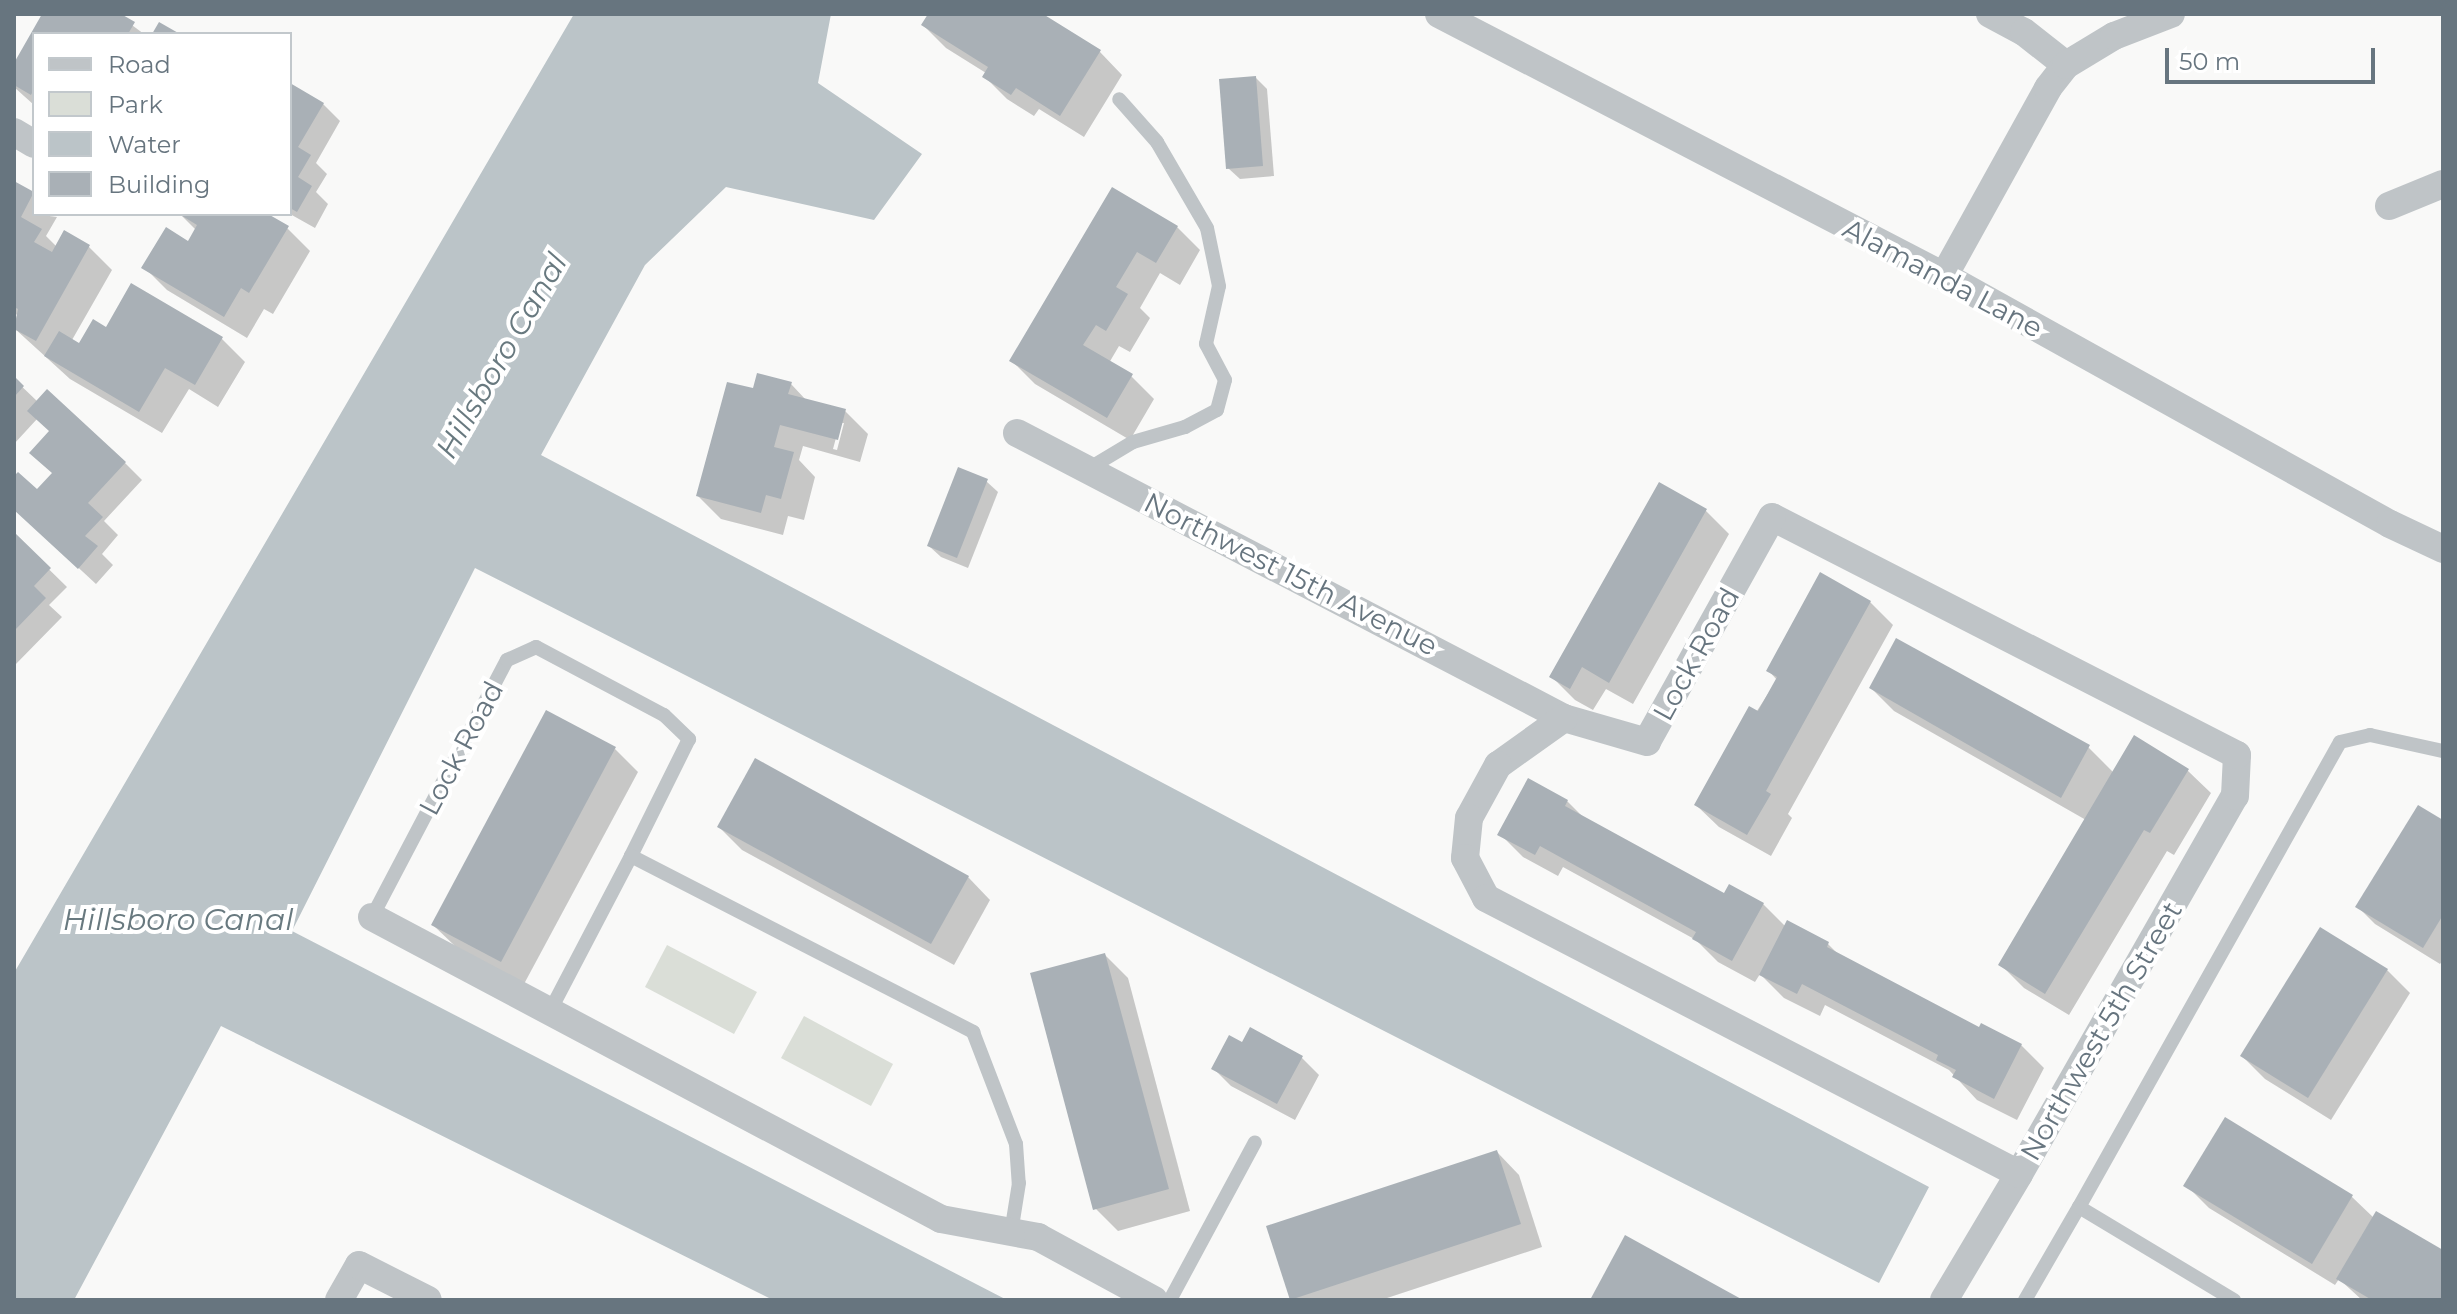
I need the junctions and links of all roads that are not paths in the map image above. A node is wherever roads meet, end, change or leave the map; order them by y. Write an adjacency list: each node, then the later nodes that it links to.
1 (1439, 14): 10 (street, Alamanda Lane)
2 (1990, 14): 4 (street)
3 (2171, 14): 4 (street)
4 (2066, 65): 10 (street)
5 (1119, 99): 12 (lane)
6 (14, 132): 7 (street)
7 (32, 143)
8 (2443, 184): 9 (street)
9 (2389, 206)
10 (1944, 276): 13 (street, Alamanda Lane)
11 (1017, 433): 12 (street, Northwest 15th Avenue)
12 (1088, 469): 14 (street, Northwest 15th Avenue)
13 (2443, 549)
14 (1564, 718): 16 (street, Lock Road); 21 (street)
15 (2443, 751): 22 (lane)
16 (2237, 755): 21 (street, Northwest 5th Street)
17 (631, 856): 18 (lane, Lock Road); 19 (lane, Lock Road); 23 (lane)
18 (372, 917): 19 (street, Lock Road)
19 (550, 1011): 23 (street, Lock Road)
20 (1255, 1142): 27 (lane)
21 (2019, 1174): 28 (street, Northwest 5th Street)
22 (2079, 1207): 29 (lane); 30 (lane)
23 (1011, 1233): 26 (street, Lock Road)
24 (339, 1300): 25 (street)
25 (428, 1300)
26 (1154, 1300)
27 (1170, 1300)
28 (1944, 1300)
29 (2025, 1300)
30 (2234, 1300)

